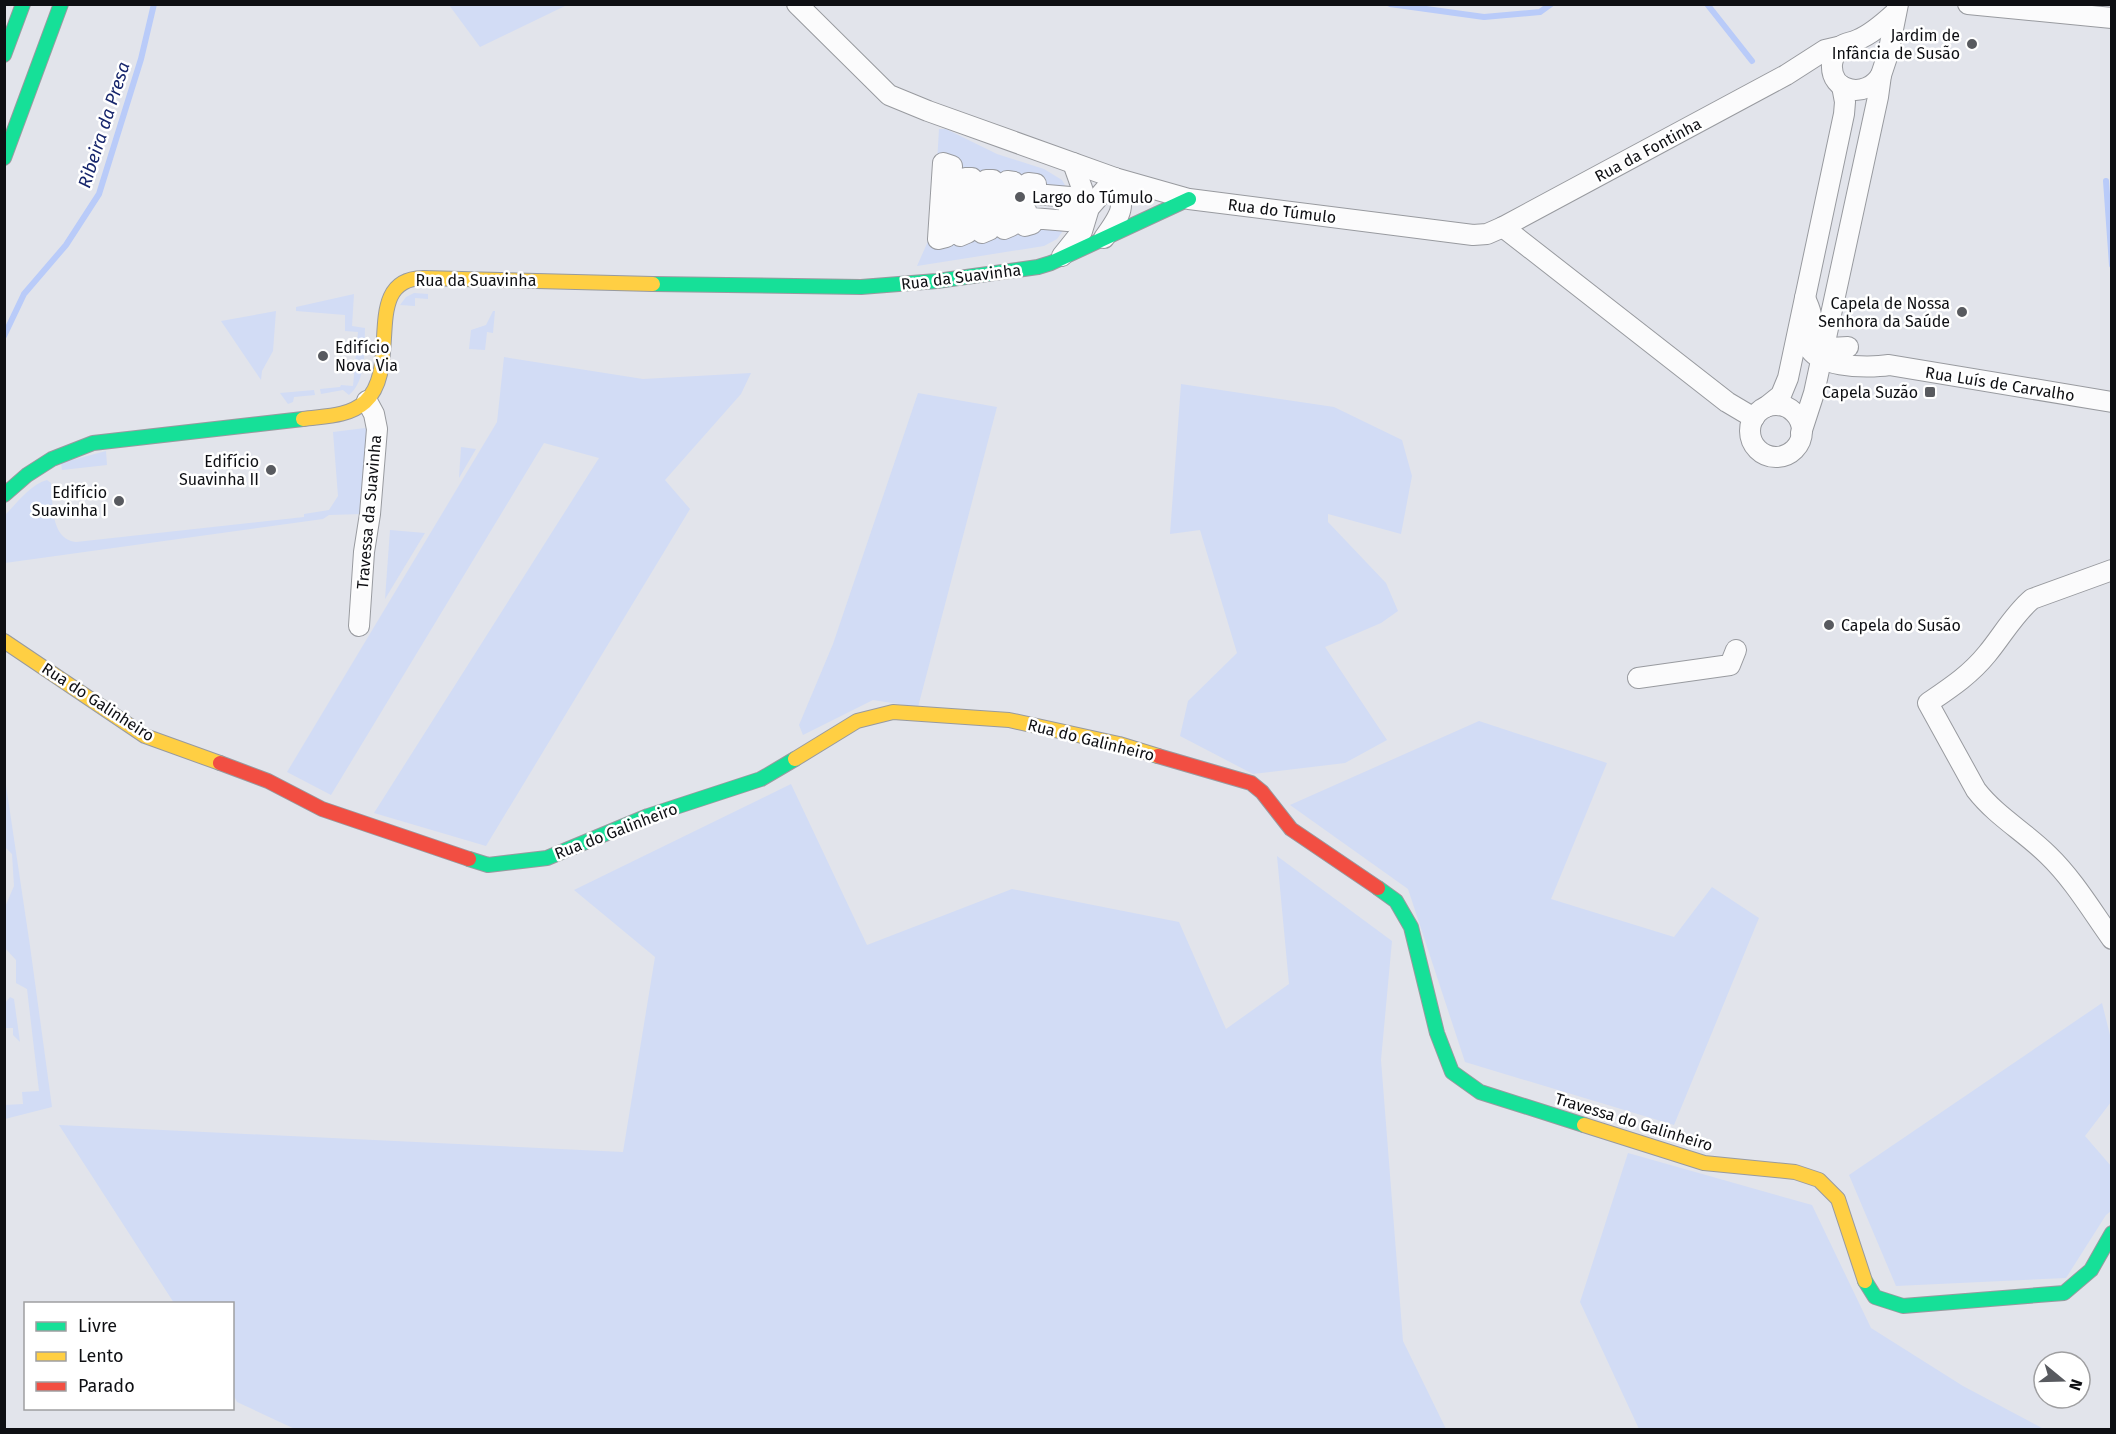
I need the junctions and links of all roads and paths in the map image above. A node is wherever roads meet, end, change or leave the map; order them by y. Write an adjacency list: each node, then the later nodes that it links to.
1 (23, 4): 8 (main road)
2 (61, 4): 12 (main road)
3 (797, 4): 13 (street, Rua do Túmulo)
4 (1968, 4): 6 (street)
5 (1897, 8): 7 (street, Rua da Fontinha); 9 (street)
6 (2112, 18)
7 (1849, 43): 9 (street); 10 (street, Rua da Fontinha); 11 (street)
8 (4, 55)
9 (1882, 71): 11 (street); 22 (street)
10 (1792, 72): 11 (street); 18 (street, Rua da Fontinha)
11 (1839, 82): 21 (street)
12 (4, 158)
13 (1073, 163): 14 (street, Rua do Túmulo); 16 (street)
14 (1115, 178): 15 (street, Rua do Túmulo); 16 (street); 19 (street)
15 (1189, 199): 18 (street, Rua do Túmulo); 19 (main road, Rua da Suavinha)
16 (1089, 208): 20 (street)
17 (1068, 221): 17 (street)
18 (1503, 227): 28 (street)
19 (1104, 238): 20 (main road, Rua da Suavinha)
20 (1060, 258): 26 (main road, Rua da Suavinha)
21 (1805, 298): 23 (street); 28 (street)
22 (1828, 326): 23 (street); 24 (street, Rua Luís de Carvalho)
23 (1818, 351): 24 (street, Rua Luís de Carvalho); 25 (street); 28 (street)
24 (1849, 357): 25 (street); 27 (street, Rua Luís de Carvalho)
25 (1817, 382): 29 (street)
26 (367, 401): 30 (main road); 32 (street, Travessa da Suavinha)
27 (2112, 402)
28 (1767, 407): 29 (street); 29 (street)
29 (1802, 433)
30 (4, 495)
31 (2112, 570): 37 (street)
32 (359, 626)
33 (4, 641): 36 (main road, Rua do Galinheiro)
34 (1736, 650): 35 (street)
35 (1638, 678)
36 (1251, 783): 38 (main road, Travessa do Galinheiro)
37 (2112, 939)
38 (2112, 1233)

